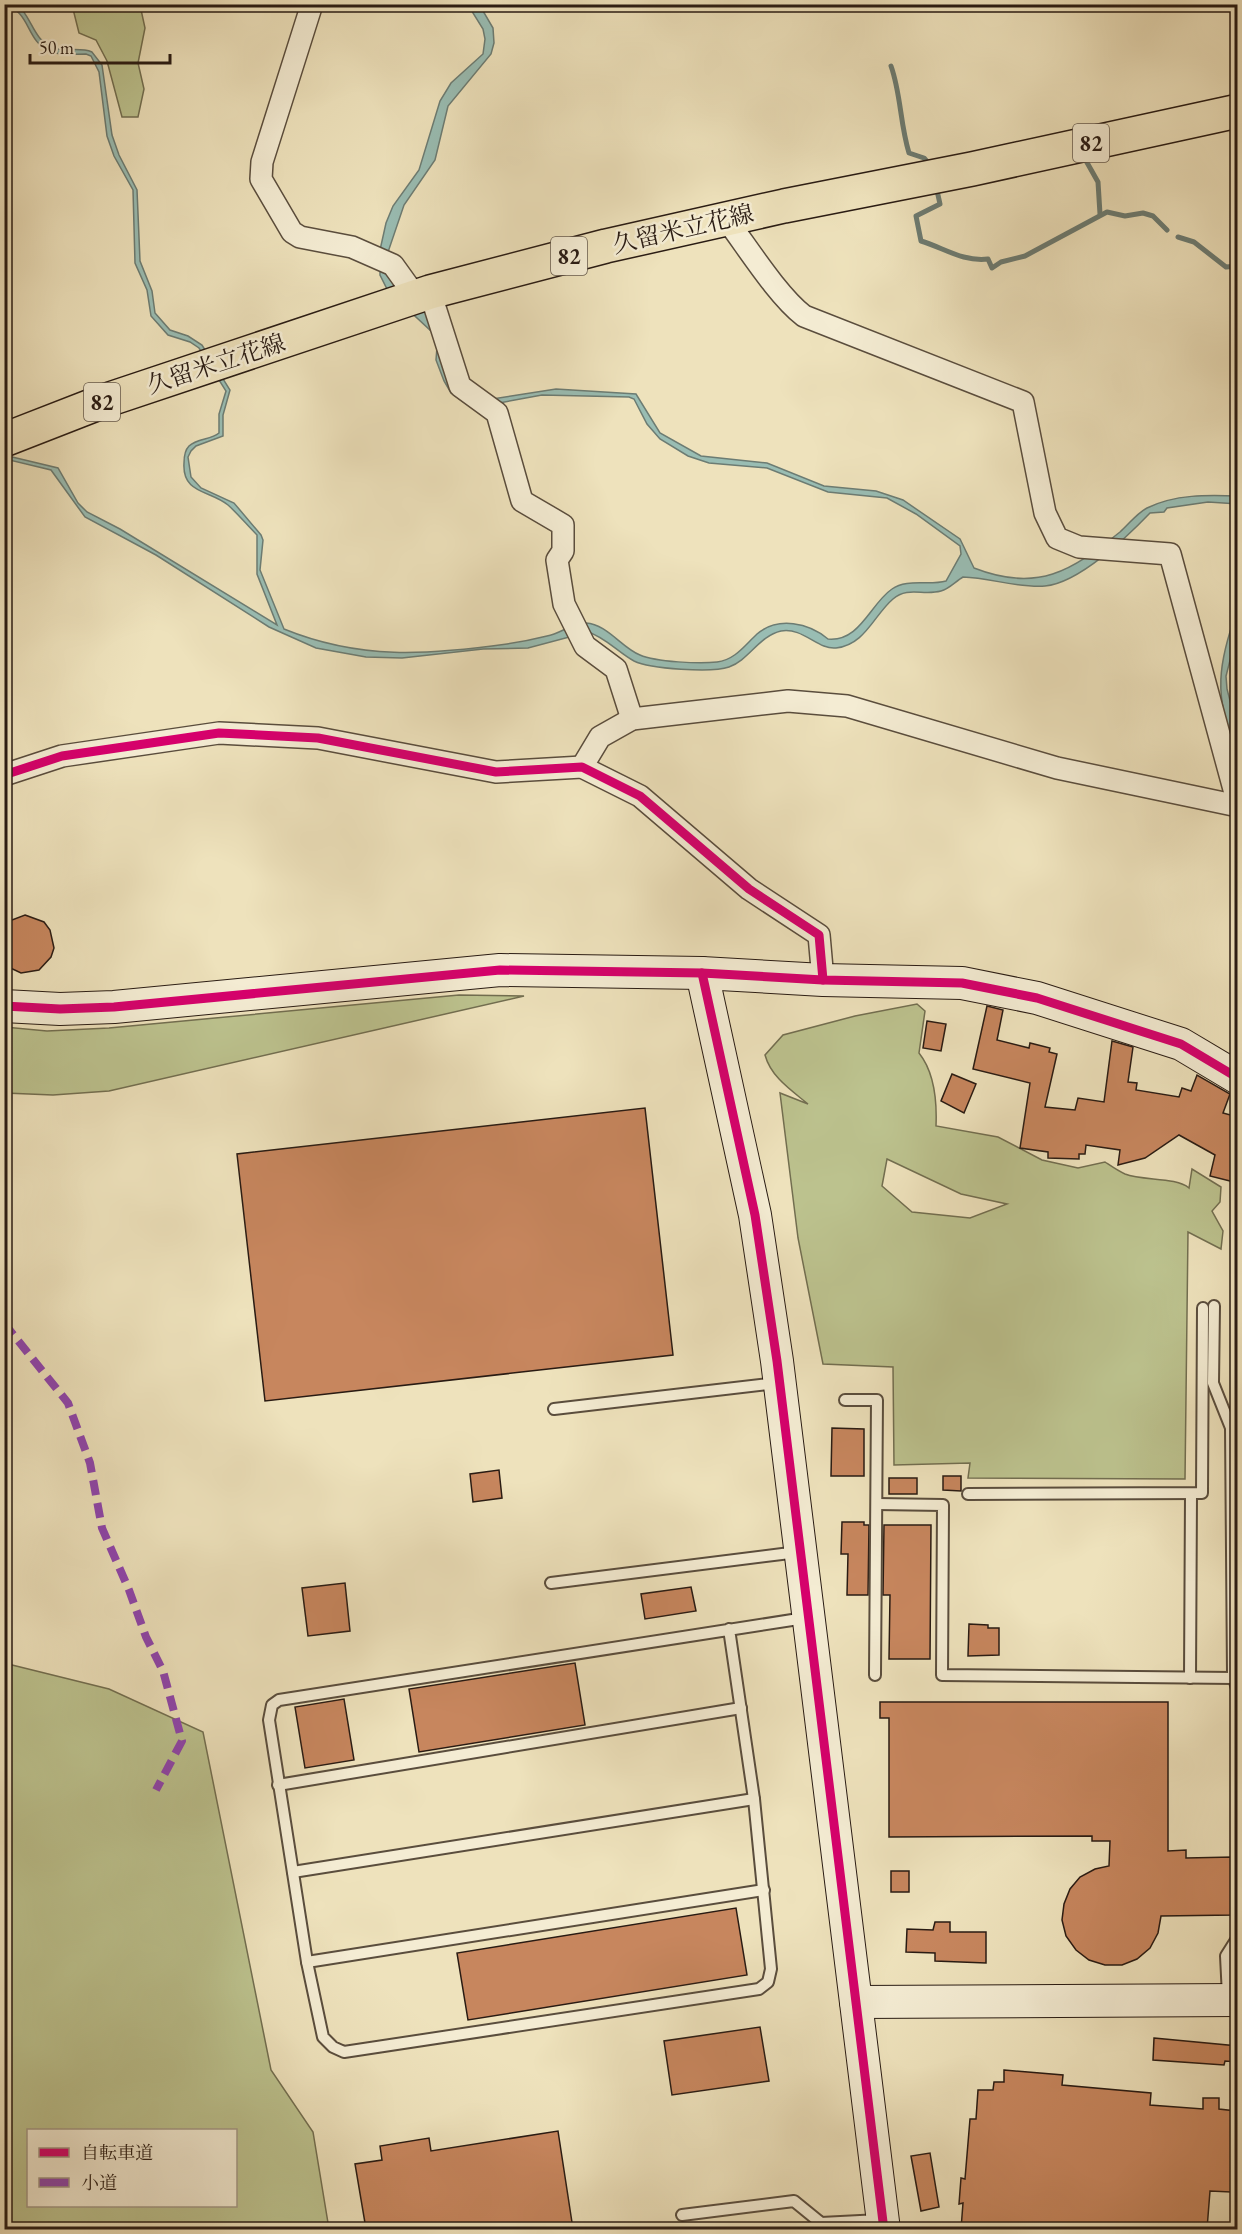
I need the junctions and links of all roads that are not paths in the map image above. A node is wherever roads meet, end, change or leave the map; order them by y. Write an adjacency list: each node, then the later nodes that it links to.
1 (312, 4): 4 (street)
2 (1238, 111): 3 (main road, 久留米立花線 / 82)
3 (726, 219): 4 (main road, 久留米立花線 / 82); 9 (street)
4 (424, 294): 5 (main road, 久留米立花線 / 82); 6 (street)
5 (4, 440)
6 (632, 719): 7 (street); 9 (street)
7 (582, 767): 8 (street); 11 (street)
8 (4, 776)
9 (1238, 805)
10 (702, 973): 11 (street); 12 (street); 14 (street)
11 (823, 980): 13 (street)
12 (4, 1005)
13 (1238, 1078)
14 (780, 1383): 16 (lane); 20 (street)
15 (845, 1400): 19 (lane)
16 (554, 1409)
17 (968, 1494): 18 (lane)
18 (1191, 1495): 25 (lane); 26 (lane)
19 (877, 1504): 24 (lane); 25 (lane)
20 (801, 1552): 21 (lane); 22 (street)
21 (551, 1583)
22 (808, 1618): 23 (lane); 36 (street)
23 (729, 1629): 27 (lane); 29 (lane)
24 (875, 1675)
25 (1190, 1678): 26 (lane)
26 (1234, 1678): 28 (lane)
27 (741, 1708): 29 (lane); 30 (lane)
28 (1238, 1713)
29 (278, 1785): 31 (lane)
30 (754, 1799): 31 (lane); 32 (lane)
31 (292, 1872): 34 (lane)
32 (764, 1890): 34 (lane); 34 (lane)
33 (1238, 1937): 35 (lane)
34 (307, 1962)
35 (1233, 2000): 36 (street)
36 (856, 2002): 38 (street)
37 (682, 2215): 38 (lane)
38 (884, 2225)

